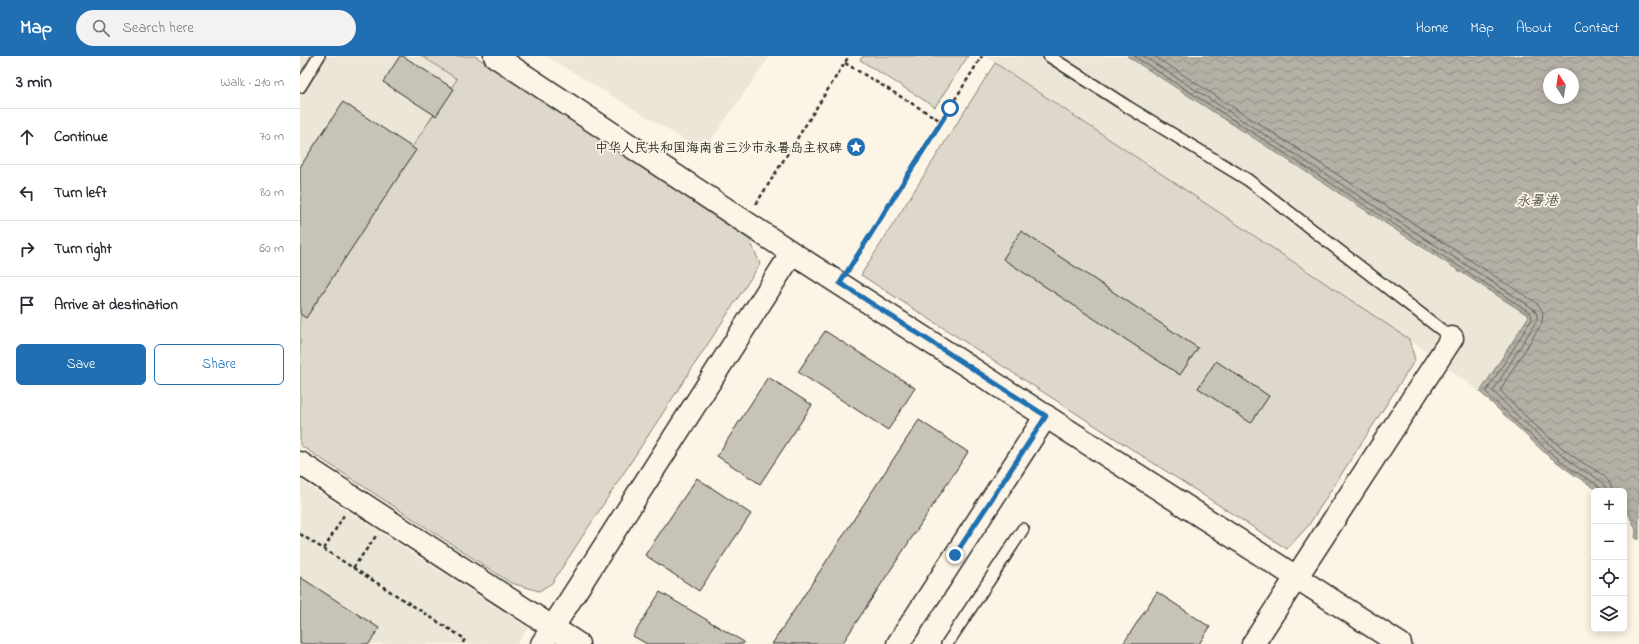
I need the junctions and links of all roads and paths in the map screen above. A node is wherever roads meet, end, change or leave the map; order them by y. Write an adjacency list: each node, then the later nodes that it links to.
1 (319, 56): 7 (lane)
2 (495, 56): 9 (street)
3 (849, 56): 6 (path)
4 (982, 56): 8 (path)
5 (1049, 56): 12 (lane)
6 (845, 63): 8 (path); 9 (path)
7 (300, 87)
8 (941, 121): 11 (path)
9 (745, 221): 10 (street)
10 (792, 253): 11 (street); 22 (street)
11 (840, 283): 13 (street)
12 (1452, 338): 21 (street)
13 (1046, 416): 21 (street); 25 (street)
14 (300, 464): 15 (street)
15 (354, 499): 16 (street); 19 (path)
16 (388, 521): 20 (path); 22 (street)
17 (1023, 528): 26 (lane)
18 (300, 534): 19 (path)
19 (324, 549): 20 (path)
20 (353, 568): 23 (path)
21 (1297, 577): 27 (street); 28 (street)
22 (547, 636): 24 (street)
23 (462, 644)
24 (578, 644)
25 (898, 644)
26 (947, 644)
27 (1253, 644)
28 (1400, 644)

